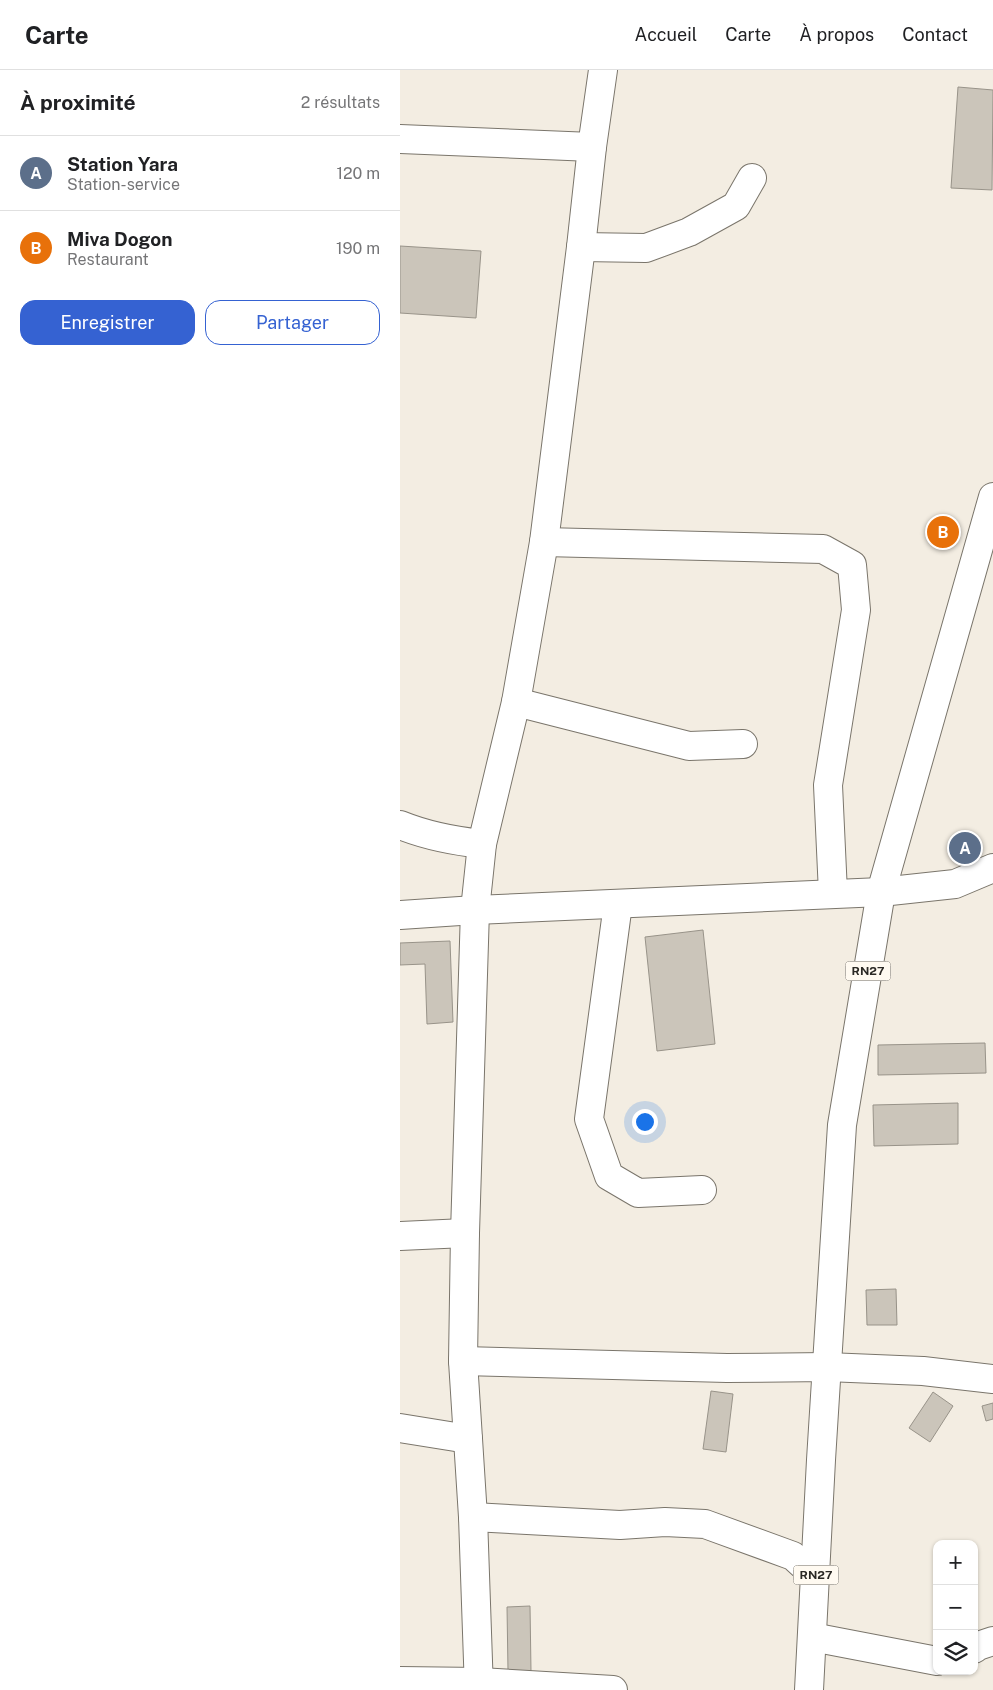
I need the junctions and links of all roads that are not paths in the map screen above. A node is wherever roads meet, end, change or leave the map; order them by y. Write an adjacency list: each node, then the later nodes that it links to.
1 (603, 70): 3 (street)
2 (400, 139): 3 (street)
3 (592, 147): 5 (street)
4 (752, 178): 5 (street)
5 (581, 247): 7 (street)
6 (993, 497): 13 (street, RN27)
7 (544, 542): 8 (street); 14 (street)
8 (516, 702): 9 (street); 11 (street)
9 (743, 744)
10 (400, 825): 11 (street)
11 (482, 844): 16 (street)
12 (993, 868): 13 (street)
13 (881, 892): 14 (street); 22 (street, RN27)
14 (833, 893): 15 (street)
15 (618, 904): 16 (street); 18 (street)
16 (476, 910): 17 (street); 19 (street)
17 (400, 916)
18 (702, 1190)
19 (465, 1233): 20 (street); 21 (street)
20 (400, 1236)
21 (464, 1361): 22 (street); 25 (street)
22 (827, 1367): 23 (street); 27 (street, RN27)
23 (993, 1379)
24 (400, 1428): 25 (street)
25 (468, 1439): 26 (street)
26 (473, 1517): 27 (street); 33 (street)
27 (816, 1577): 28 (street, RN27)
28 (812, 1637): 31 (street); 35 (street, RN27)
29 (993, 1641): 30 (street)
30 (978, 1646)
31 (933, 1660)
32 (400, 1681): 33 (street)
33 (480, 1686): 34 (street)
34 (613, 1690)
35 (809, 1690)

